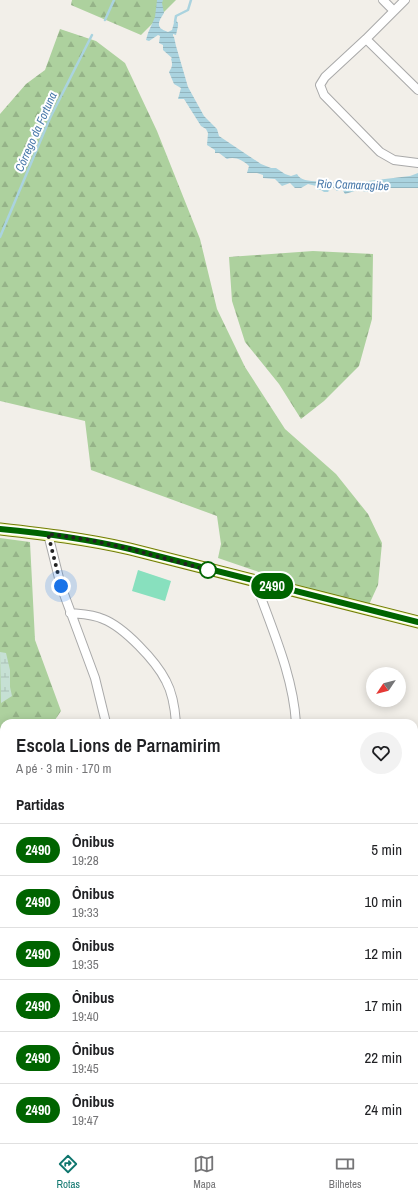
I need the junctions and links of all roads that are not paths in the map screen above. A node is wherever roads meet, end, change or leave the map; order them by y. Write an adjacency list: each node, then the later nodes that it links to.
1 (383, 0): 3 (street)
2 (405, 0): 3 (street)
3 (394, 11): 4 (street)
4 (366, 39): 5 (street); 6 (street)
5 (418, 90)
6 (418, 163)
7 (0, 529): 8 (main road)
8 (48, 534): 9 (main road); 10 (street)
9 (255, 581): 11 (main road); 14 (street)
10 (70, 613): 12 (street); 13 (street)
11 (418, 622)
12 (105, 719)
13 (176, 719)
14 (296, 719)

